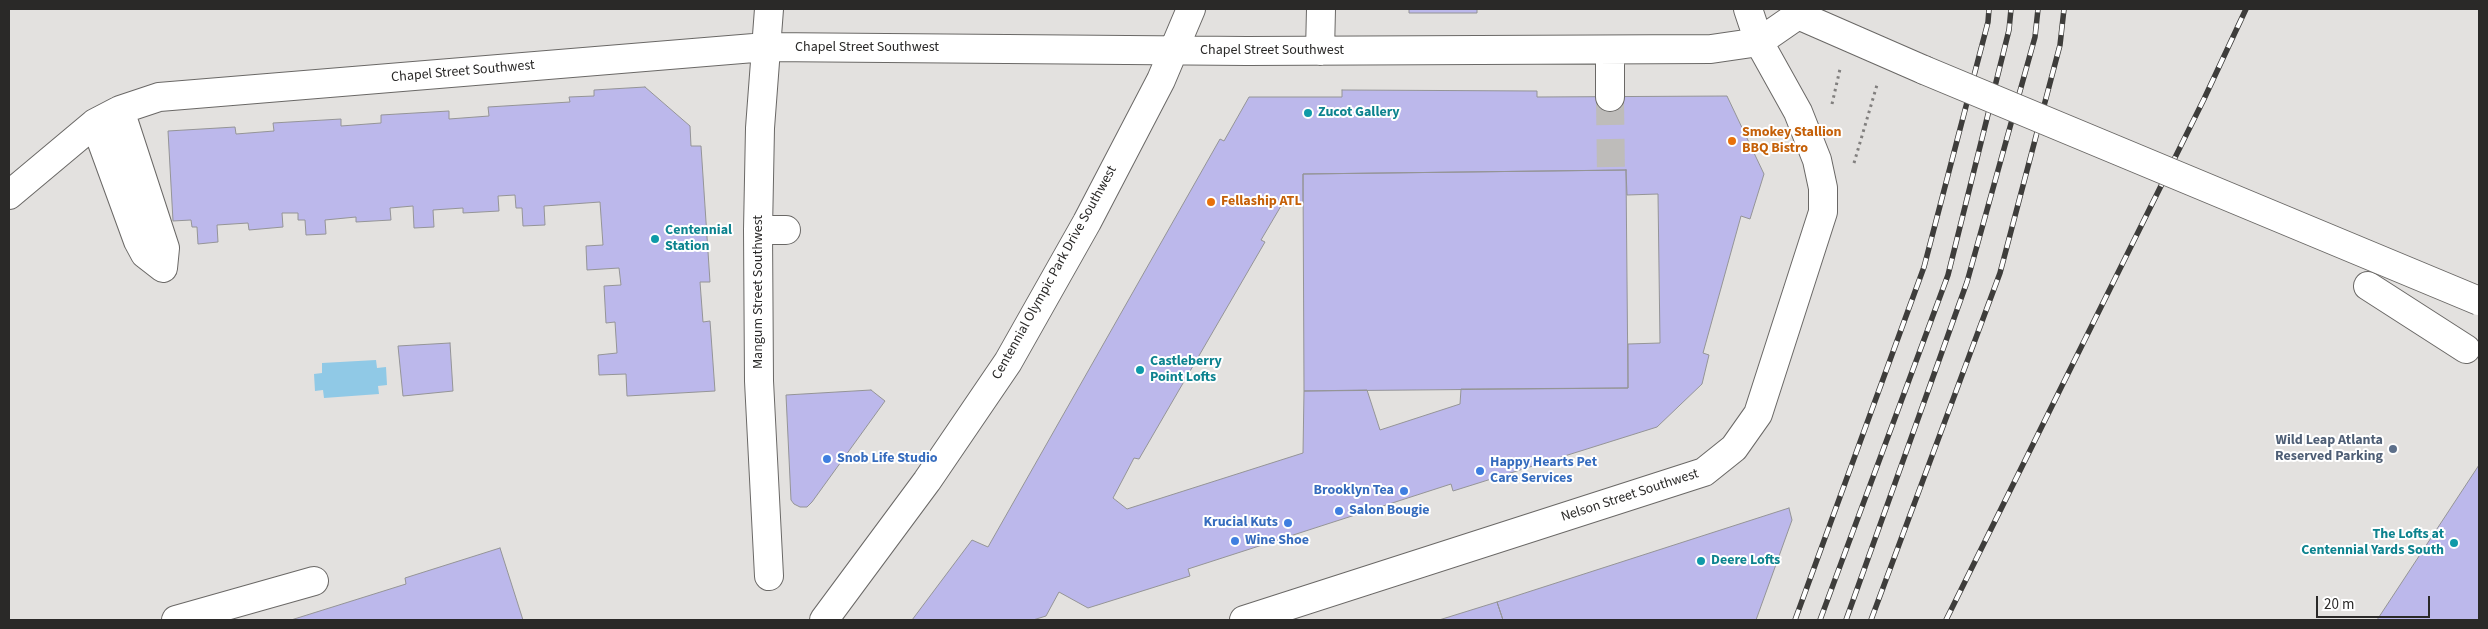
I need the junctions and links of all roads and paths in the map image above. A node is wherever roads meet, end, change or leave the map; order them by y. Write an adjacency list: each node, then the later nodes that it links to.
1 (769, 9): 7 (street, Mangum Street Southwest)
2 (1191, 9): 8 (street, Centennial Olympic Park Drive Southwest)
3 (1321, 9): 10 (street)
4 (1748, 9): 6 (street, Nelson Street Southwest)
5 (1848, 37): 6 (street); 11 (street); 14 (path)
6 (1759, 42): 9 (street, Chapel Street Southwest); 27 (street, Nelson Street Southwest)
7 (766, 47): 8 (street, Chapel Street Southwest); 13 (street, Chapel Street Southwest); 18 (street, Mangum Street Southwest)
8 (1174, 50): 10 (street, Chapel Street Southwest); 26 (street, Centennial Olympic Park Drive Southwest)
9 (1610, 50): 10 (street, Chapel Street Southwest); 12 (street)
10 (1320, 51)
11 (1886, 53): 16 (path); 21 (street, bridge)
12 (1610, 97)
13 (120, 110): 15 (street, Chapel Street Southwest); 15 (street)
14 (1831, 111)
15 (94, 123): 17 (street, Chapel Street Southwest)
16 (1852, 168)
17 (9, 195)
18 (758, 230): 19 (street); 23 (street, Mangum Street Southwest)
19 (786, 230)
20 (2368, 286): 22 (street)
21 (2479, 301)
22 (2466, 349)
23 (769, 576)
24 (314, 581): 25 (street)
25 (176, 620)
26 (824, 620)
27 (1244, 620)

